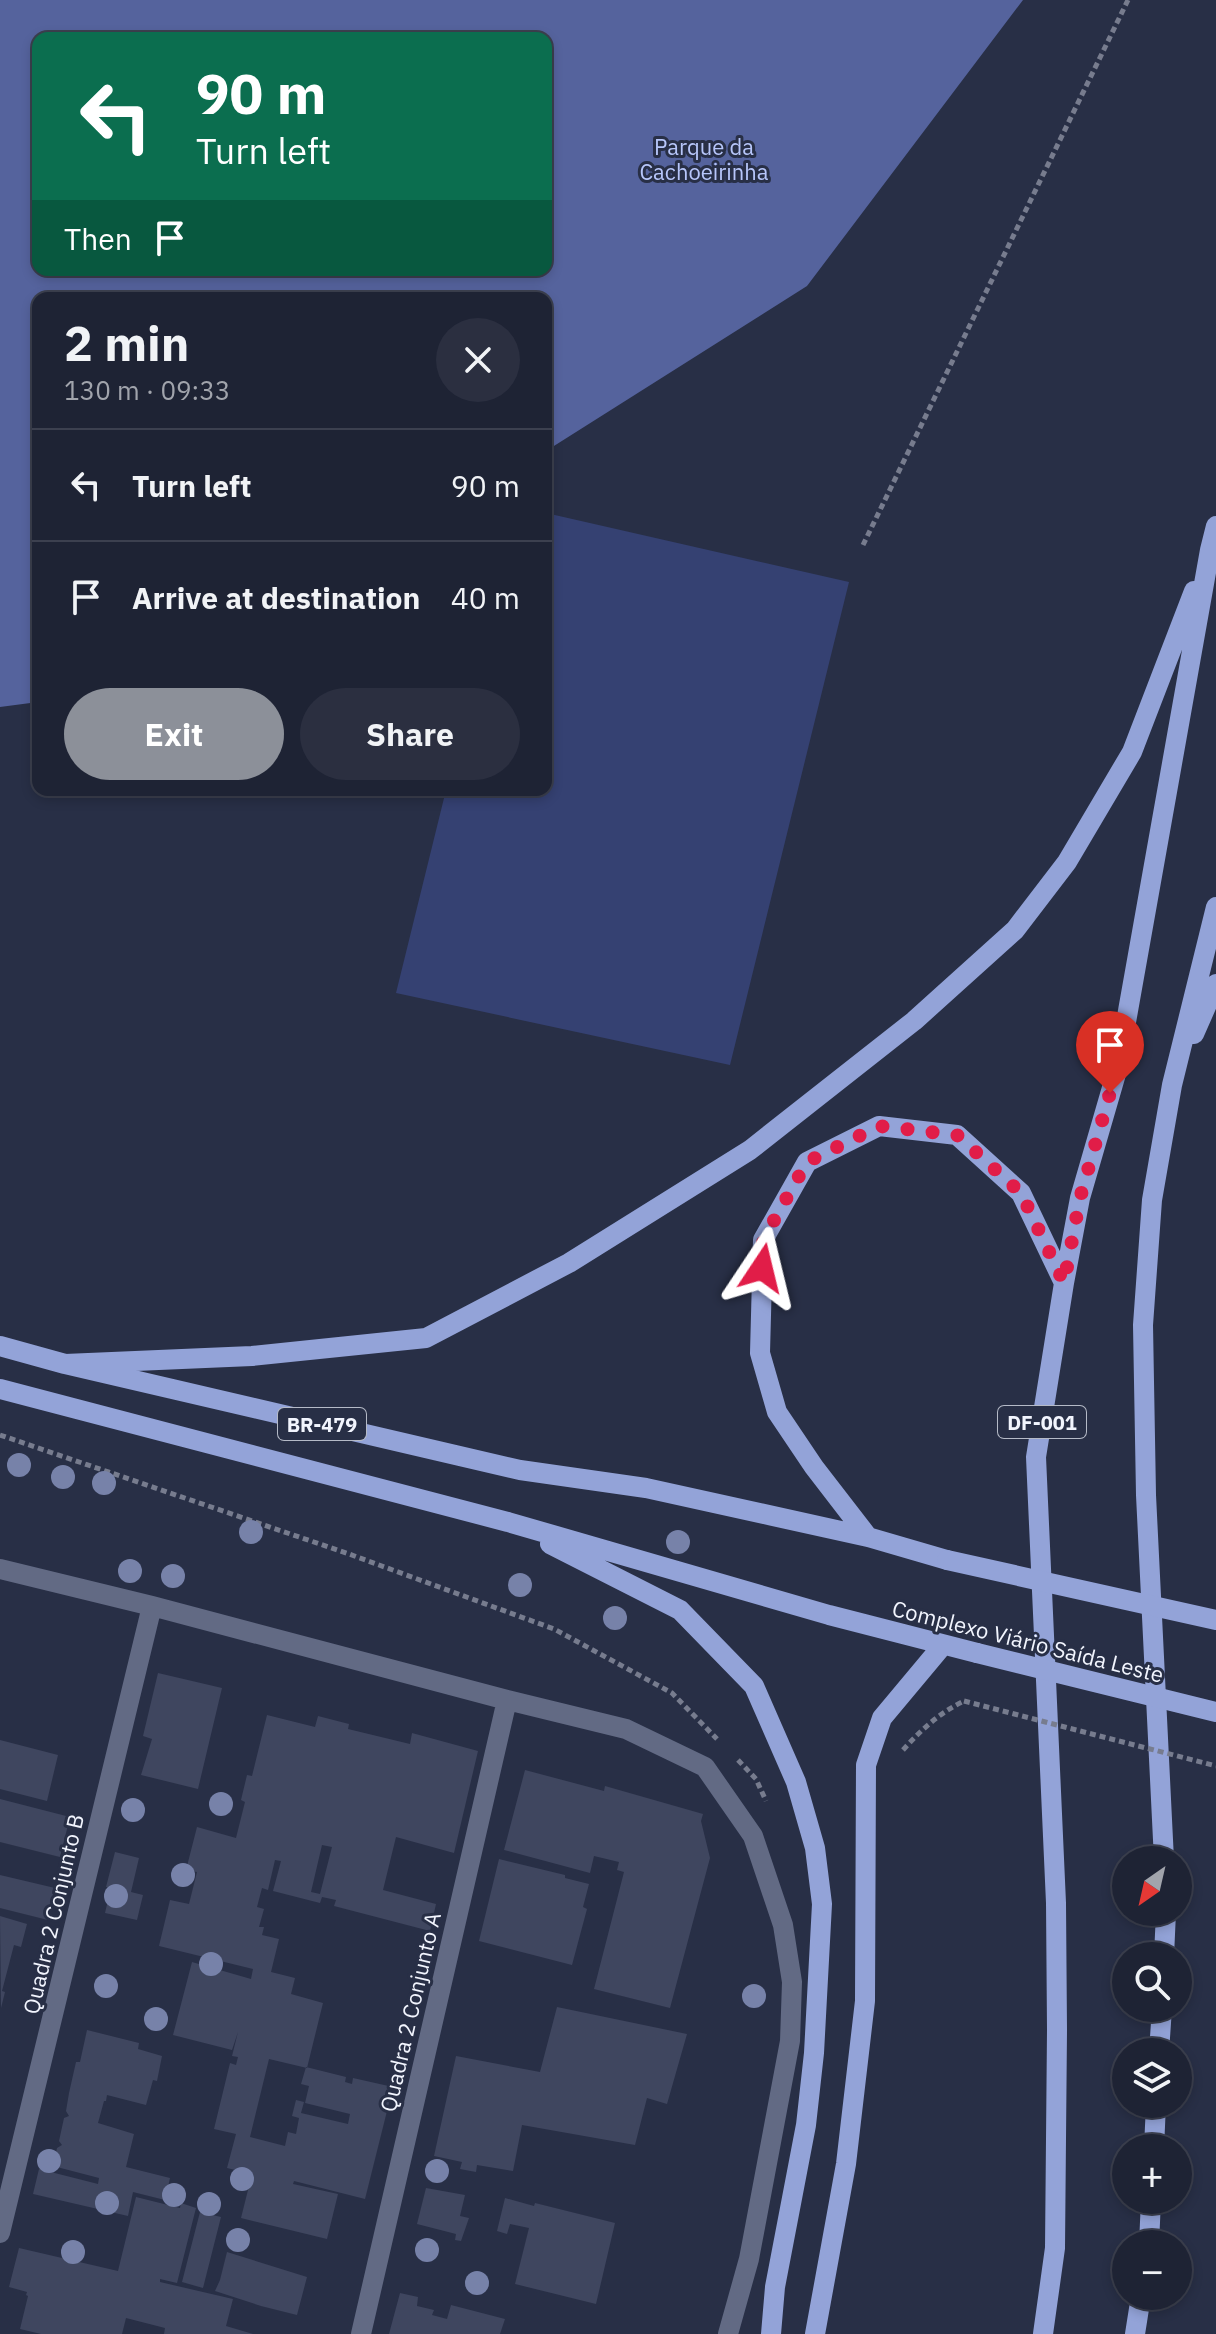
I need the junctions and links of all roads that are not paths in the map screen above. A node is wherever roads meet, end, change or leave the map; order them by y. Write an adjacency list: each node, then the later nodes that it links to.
1 (1216, 526): 2 (main road, DF-001)
2 (1210, 550): 6 (main road, DF-001); 8 (main road)
3 (1216, 907): 5 (main road)
4 (1216, 984): 5 (main road)
5 (1172, 1085): 18 (main road)
6 (1064, 1283): 11 (main road); 25 (main road, DF-001)
7 (0, 1346): 8 (main road, BR-479)
8 (65, 1364): 11 (main road, BR-479)
9 (0, 1389): 10 (main road, BR-479)
10 (508, 1522): 15 (main road, Complexo Viário Saída Leste / BR-479); 23 (main road)
11 (868, 1537): 14 (main road, BR-479, bridge)
12 (0, 1569): 13 (street)
13 (152, 1606): 16 (street); 19 (street, Quadra 2 Conjunto B)
14 (1216, 1620)
15 (943, 1645): 17 (main road, Complexo Viário Saída Leste, bridge); 24 (main road)
16 (507, 1700): 21 (street, Quadra 2 Conjunto A); 22 (street)
17 (1216, 1712)
18 (1163, 1846)
19 (0, 2233)
20 (1139, 2310): 26 (main road)
21 (361, 2334)
22 (728, 2334)
23 (771, 2334)
24 (815, 2334)
25 (1043, 2334)
26 (1135, 2334)

